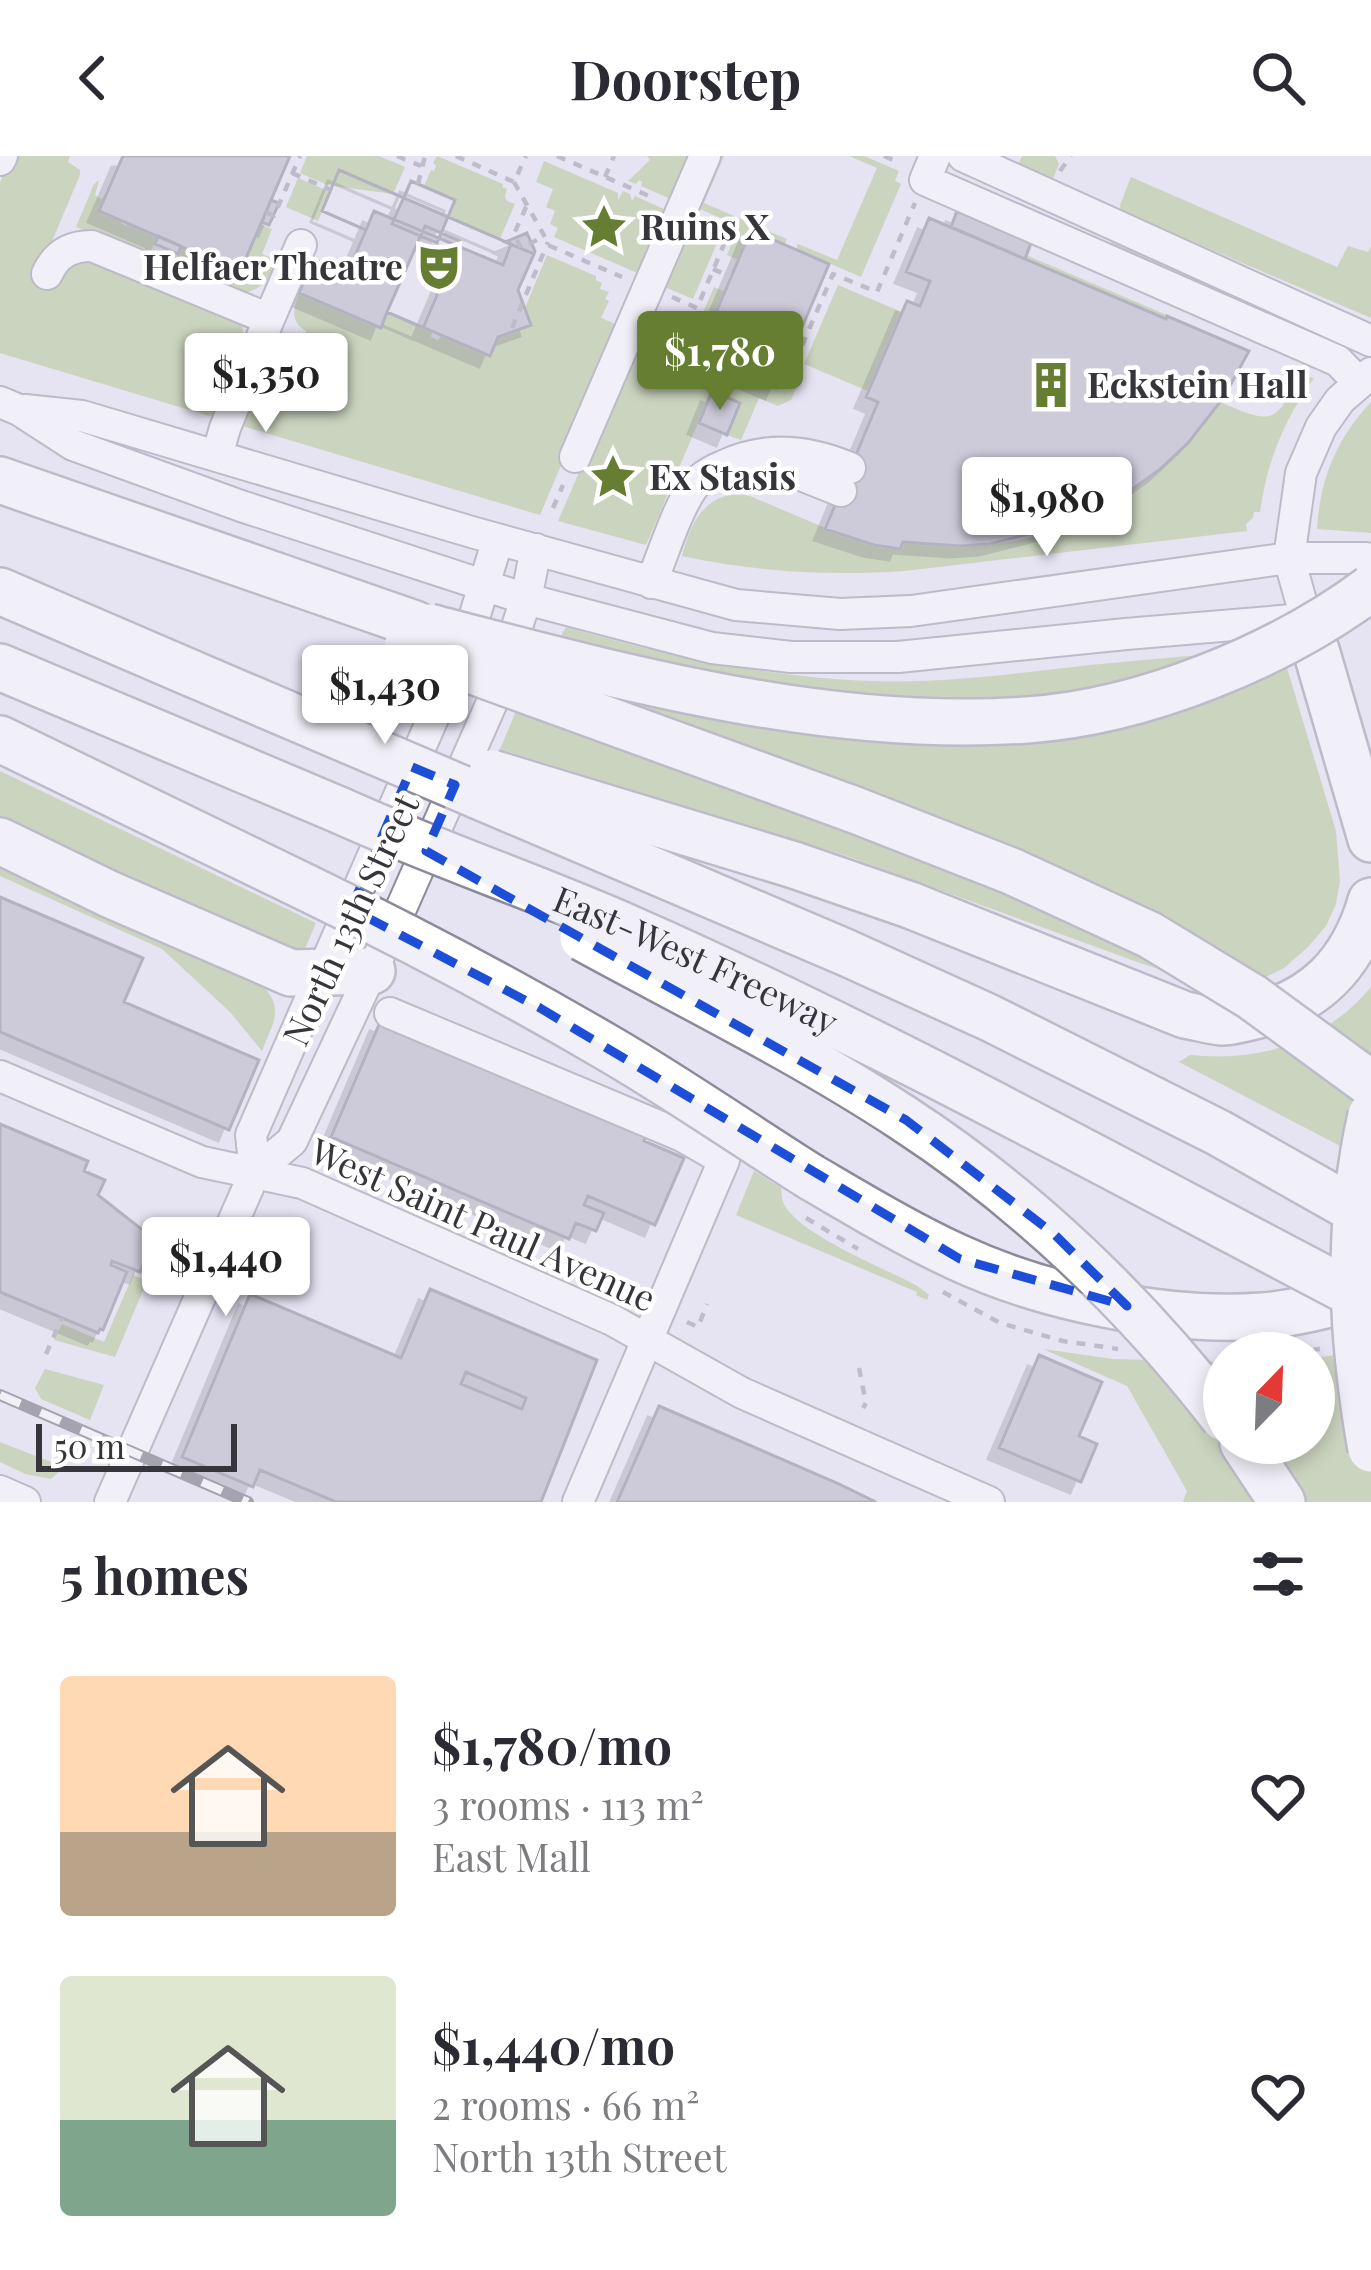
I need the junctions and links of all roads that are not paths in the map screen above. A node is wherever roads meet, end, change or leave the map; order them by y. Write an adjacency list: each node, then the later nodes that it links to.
1 (705, 156): 13 (street)
2 (963, 156): 4 (street)
3 (930, 168): 6 (street)
4 (1096, 215): 6 (street); 9 (street)
5 (301, 245): 8 (street)
6 (1082, 249): 10 (street)
7 (47, 274): 8 (street)
8 (269, 320): 12 (street)
9 (1371, 341)
10 (1365, 378): 19 (street)
11 (10, 406): 12 (street); 22 (street)
12 (218, 456): 17 (street)
13 (569, 471)
14 (846, 479): 21 (street)
15 (0, 480): 27 (highway)
16 (0, 492): 27 (highway)
17 (498, 539): 18 (street); 22 (street, North 13th Street)
18 (536, 549): 21 (street); 24 (street, North 13th Street)
19 (1289, 558): 20 (street); 21 (street); 25 (street)
20 (1369, 573): 27 (highway, bridge)
21 (651, 583)
22 (484, 585): 24 (street); 37 (street, North 13th Street)
23 (0, 591): 30 (highway, East-West Freeway)
24 (526, 599): 26 (street); 36 (street, North 13th Street)
25 (1301, 601)
26 (1371, 615)
27 (411, 635): 40 (highway, bridge)
28 (1316, 650): 32 (highway)
29 (0, 667): 33 (highway, East-West Freeway, bridge)
30 (193, 674): 35 (highway, bridge); 42 (highway, East-West Freeway, bridge)
31 (0, 739): 46 (highway, bridge)
32 (1371, 839)
33 (407, 841): 47 (highway, East-West Freeway, bridge); 49 (highway, bridge)
34 (0, 842): 37 (highway)
35 (1371, 901)
36 (372, 971): 37 (highway); 43 (street, North 13th Street)
37 (323, 973): 43 (street, North 13th Street)
38 (390, 1013): 48 (street)
39 (0, 1076): 43 (street, West Saint Paul Avenue)
40 (1371, 1084)
41 (1371, 1115): 50 (highway, bridge)
42 (1219, 1133): 44 (highway, bridge); 45 (highway, East-West Freeway, bridge)
43 (255, 1172): 48 (street, West Saint Paul Avenue); 54 (street, North 13th Street)
44 (1371, 1206)
45 (1371, 1219)
46 (1371, 1292)
47 (1371, 1303)
48 (647, 1340): 55 (street); 56 (street, West Saint Paul Avenue)
49 (1203, 1392)
50 (1371, 1448)
51 (1257, 1464): 57 (highway)
52 (0, 1491): 53 (street)
53 (26, 1502)
54 (110, 1502)
55 (578, 1502)
56 (989, 1502)
57 (1282, 1502)

